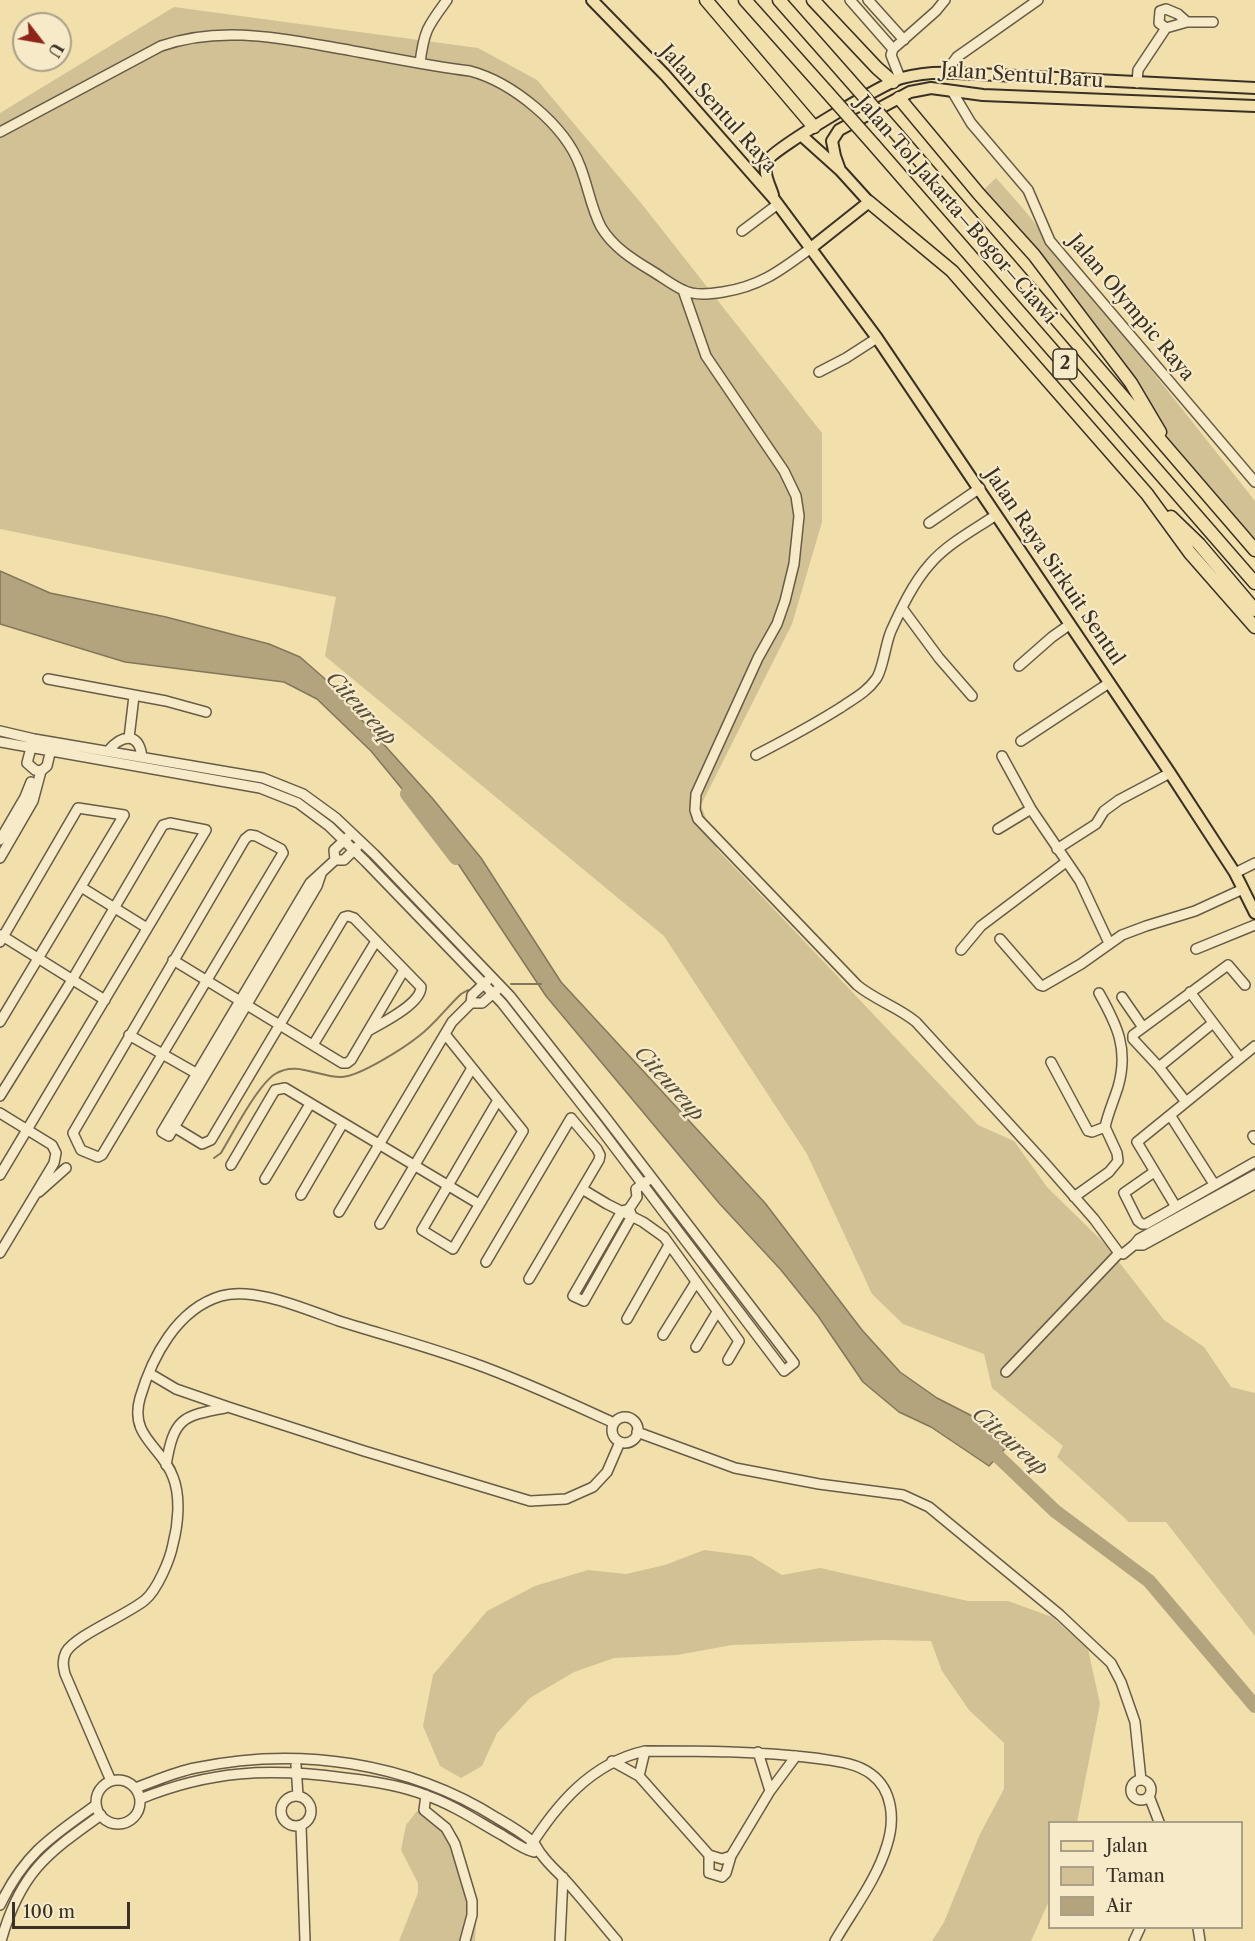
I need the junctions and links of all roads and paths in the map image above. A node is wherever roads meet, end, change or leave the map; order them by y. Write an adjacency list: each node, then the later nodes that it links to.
1 (447, 0): 16 (street)
2 (592, 0): 28 (main road, Jalan Sentul Raya)
3 (706, 0): 24 (highway)
4 (745, 0): 42 (highway, Jalan Tol Jakarta–Bogor–Ciawi / 2, bridge)
5 (778, 0): 35 (highway, Jalan Tol Jakarta–Bogor–Ciawi / 2, bridge)
6 (813, 0): 18 (highway)
7 (850, 0): 15 (street)
8 (868, 0): 14 (street)
9 (945, 0): 14 (street)
10 (1038, 0): 17 (street)
11 (1186, 22): 12 (street); 13 (street); 13 (street)
12 (1214, 22)
13 (1166, 28): 19 (street)
14 (904, 40): 15 (street)
15 (894, 49): 18 (street)
16 (420, 63): 25 (street); 32 (street)
17 (946, 72): 18 (main road, Jalan Sentul Baru); 19 (main road, Jalan Sentul Baru)
18 (897, 80): 24 (main road, Jalan Sentul Baru)
19 (1137, 83): 20 (main road, Jalan Sentul Baru)
20 (1255, 88)
21 (952, 91): 22 (main road, Jalan Sentul Baru); 23 (main road, Jalan Sentul Baru); 36 (street, Jalan Olympic Raya)
22 (898, 98): 27 (main road, Jalan Sentul Baru); 35 (highway)
23 (1255, 106)
24 (814, 127): 26 (main road, Jalan Sentul Baru)
25 (0, 132)
26 (801, 135): 27 (main road); 28 (main road, Jalan Sentul Baru)
27 (840, 170): 29 (main road)
28 (776, 201): 30 (street); 31 (main road, Jalan Sentul Raya)
29 (869, 202): 31 (main road); 38 (highway)
30 (742, 231)
31 (811, 248): 32 (street); 33 (main road, Jalan Raya Sirkuit Sentul)
32 (683, 290): 151 (street)
33 (877, 338): 34 (street); 37 (main road, Jalan Raya Sirkuit Sentul)
34 (819, 372)
35 (1175, 458): 41 (highway, Jalan Tol Jakarta–Bogor–Ciawi / 2)
36 (1255, 482)
37 (980, 488): 39 (main road, Jalan Raya Sirkuit Sentul); 40 (street)
38 (1147, 494): 44 (highway); 46 (highway)
39 (996, 515): 43 (street); 45 (main road, Jalan Raya Sirkuit Sentul)
40 (929, 523)
41 (1255, 550)
42 (1255, 583)
43 (902, 608): 51 (street); 61 (street)
44 (1255, 610)
45 (1069, 625): 47 (street); 49 (main road, Jalan Raya Sirkuit Sentul)
46 (1255, 627)
47 (1019, 666)
48 (48, 679): 50 (street)
49 (1109, 683): 55 (street); 65 (main road, Jalan Raya Sirkuit Sentul)
50 (134, 696): 52 (street); 54 (street)
51 (972, 696)
52 (206, 712)
53 (0, 731): 58 (street)
54 (129, 738): 59 (street); 63 (street)
55 (1021, 741)
56 (0, 742): 58 (street)
57 (53, 742): 58 (street); 59 (street); 60 (street)
58 (32, 744): 60 (street); 64 (street)
59 (108, 751): 63 (street)
60 (50, 752): 64 (street); 71 (street)
61 (756, 754)
62 (1002, 756): 67 (street)
63 (142, 757): 69 (street)
64 (38, 770): 66 (street)
65 (1170, 773): 73 (street); 79 (main road, Jalan Raya Sirkuit Sentul)
66 (29, 799): 70 (street); 75 (street)
67 (1031, 809): 68 (street); 73 (street)
68 (998, 829)
69 (352, 833): 71 (street); 72 (street)
70 (0, 840)
71 (344, 840): 74 (street); 76 (street)
72 (362, 843): 74 (street); 95 (street)
73 (1058, 849): 77 (street)
74 (354, 850): 76 (street); 98 (street)
75 (0, 858)
76 (335, 860): 106 (street)
77 (1066, 862): 89 (street); 91 (street)
78 (1255, 863): 79 (street)
79 (1235, 873): 81 (main road, Jalan Raya Sirkuit Sentul)
80 (81, 887): 82 (street); 86 (street); 92 (street)
81 (1244, 889): 83 (main road, Jalan Raya Sirkuit Sentul); 89 (street)
82 (114, 908): 85 (street); 85 (street); 96 (street)
83 (1254, 909)
84 (1255, 925): 90 (street)
85 (147, 928): 105 (street)
86 (1, 938): 92 (street)
87 (1000, 939): 89 (street)
88 (376, 941): 94 (street); 110 (street); 115 (street)
89 (1109, 943)
90 (1196, 949)
91 (961, 950)
92 (38, 958): 96 (street); 108 (street)
93 (173, 960): 97 (street); 97 (street); 114 (street)
94 (404, 970): 112 (street); 112 (street)
95 (491, 977): 98 (street); 100 (street)
96 (72, 980): 105 (street); 123 (street)
97 (207, 980): 106 (street); 117 (street)
98 (483, 984): 103 (street); 107 (street)
99 (1245, 985): 101 (street)
100 (500, 987): 103 (street); 140 (street)
101 (1190, 992): 109 (street); 111 (street)
102 (1099, 993): 130 (street)
103 (492, 994): 107 (street); 142 (street)
104 (1122, 997): 111 (street)
105 (105, 1000): 131 (street)
106 (244, 1002): 110 (street); 122 (street)
107 (471, 1003): 113 (street)
108 (0, 1022)
109 (1213, 1023): 118 (street); 120 (street)
110 (280, 1025): 115 (street); 122 (street)
111 (1142, 1026): 120 (street)
112 (368, 1031): 115 (street)
113 (445, 1034): 121 (street); 132 (street)
114 (129, 1035): 117 (street); 117 (street)
115 (313, 1045)
116 (1255, 1046): 118 (street)
117 (163, 1054): 122 (street)
118 (1240, 1058): 125 (street)
119 (1051, 1062): 130 (street)
120 (1159, 1067): 125 (street)
121 (472, 1068): 124 (street); 135 (street)
122 (200, 1076)
123 (0, 1096)
124 (498, 1100): 145 (street); 153 (street)
125 (1186, 1102): 128 (street)
126 (310, 1104): 129 (street); 134 (street); 141 (street)
127 (0, 1113): 131 (street)
128 (1170, 1114): 137 (street); 143 (street)
129 (343, 1123): 132 (street); 149 (street)
130 (1105, 1127): 151 (street)
131 (27, 1129): 139 (street); 152 (street)
132 (379, 1144): 135 (street); 155 (street)
133 (1255, 1162): 143 (street)
134 (231, 1165)
135 (414, 1165): 145 (street); 157 (street)
136 (66, 1168): 152 (street)
137 (1154, 1172): 154 (street); 154 (street)
138 (1255, 1174): 159 (street)
139 (0, 1175)
140 (651, 1178): 142 (street); 146 (street)
141 (265, 1179)
142 (643, 1184): 148 (street); 150 (street)
143 (1214, 1184): 154 (street)
144 (1255, 1184): 159 (street)
145 (447, 1185): 153 (street); 153 (street)
146 (659, 1188): 148 (street); 148 (street)
147 (582, 1189): 156 (street); 162 (street); 163 (street)
148 (650, 1194): 150 (street)
149 (301, 1195)
150 (637, 1197): 156 (street)
151 (1074, 1197): 161 (street)
152 (31, 1199): 160 (street)
153 (479, 1204)
154 (1176, 1207)
155 (339, 1212)
156 (628, 1212): 156 (street); 158 (street)
157 (380, 1224)
158 (669, 1245): 164 (street); 166 (street)
159 (1134, 1245): 161 (street)
160 (0, 1253)
161 (1119, 1253): 170 (street)
162 (486, 1262)
163 (529, 1279)
164 (696, 1282): 165 (street); 167 (street)
165 (717, 1311): 168 (street); 169 (street)
166 (627, 1319)
167 (663, 1335)
168 (696, 1347)
169 (728, 1360)
170 (1006, 1372)
171 (149, 1373): 172 (street); 173 (street); 176 (street)
172 (228, 1407): 175 (street); 176 (street)
173 (614, 1423): 174 (street); 175 (street)
174 (637, 1432): 175 (street); 184 (street)
175 (620, 1442)
176 (166, 1465): 185 (street)
177 (645, 1751): 178 (street); 181 (street); 183 (street)
178 (758, 1752): 179 (street); 187 (street)
179 (796, 1756): 187 (street); 208 (street)
180 (296, 1759): 182 (street); 186 (street); 196 (street)
181 (612, 1761): 183 (street); 196 (street)
182 (296, 1772): 188 (street); 189 (street); 191 (street)
183 (639, 1776): 199 (street)
184 (1142, 1780): 190 (street); 190 (street)
185 (111, 1781): 186 (street); 192 (street)
186 (135, 1788): 191 (street)
187 (770, 1791): 200 (street)
188 (426, 1795): 197 (street); 205 (street)
189 (298, 1796): 195 (street); 195 (street)
190 (1149, 1796): 194 (street)
191 (140, 1799): 193 (street)
192 (96, 1805): 193 (street); 202 (street)
193 (100, 1815): 203 (street)
194 (1159, 1821)
195 (301, 1826): 204 (street)
196 (533, 1842): 197 (street); 198 (street)
197 (528, 1851): 198 (street)
198 (542, 1855): 201 (street)
199 (709, 1856): 200 (street); 200 (street)
200 (731, 1856)
201 (563, 1877): 206 (street); 207 (street)
202 (0, 1905)
203 (2, 1941)
204 (305, 1941)
205 (465, 1941)
206 (560, 1941)
207 (616, 1941)
208 (835, 1941)

